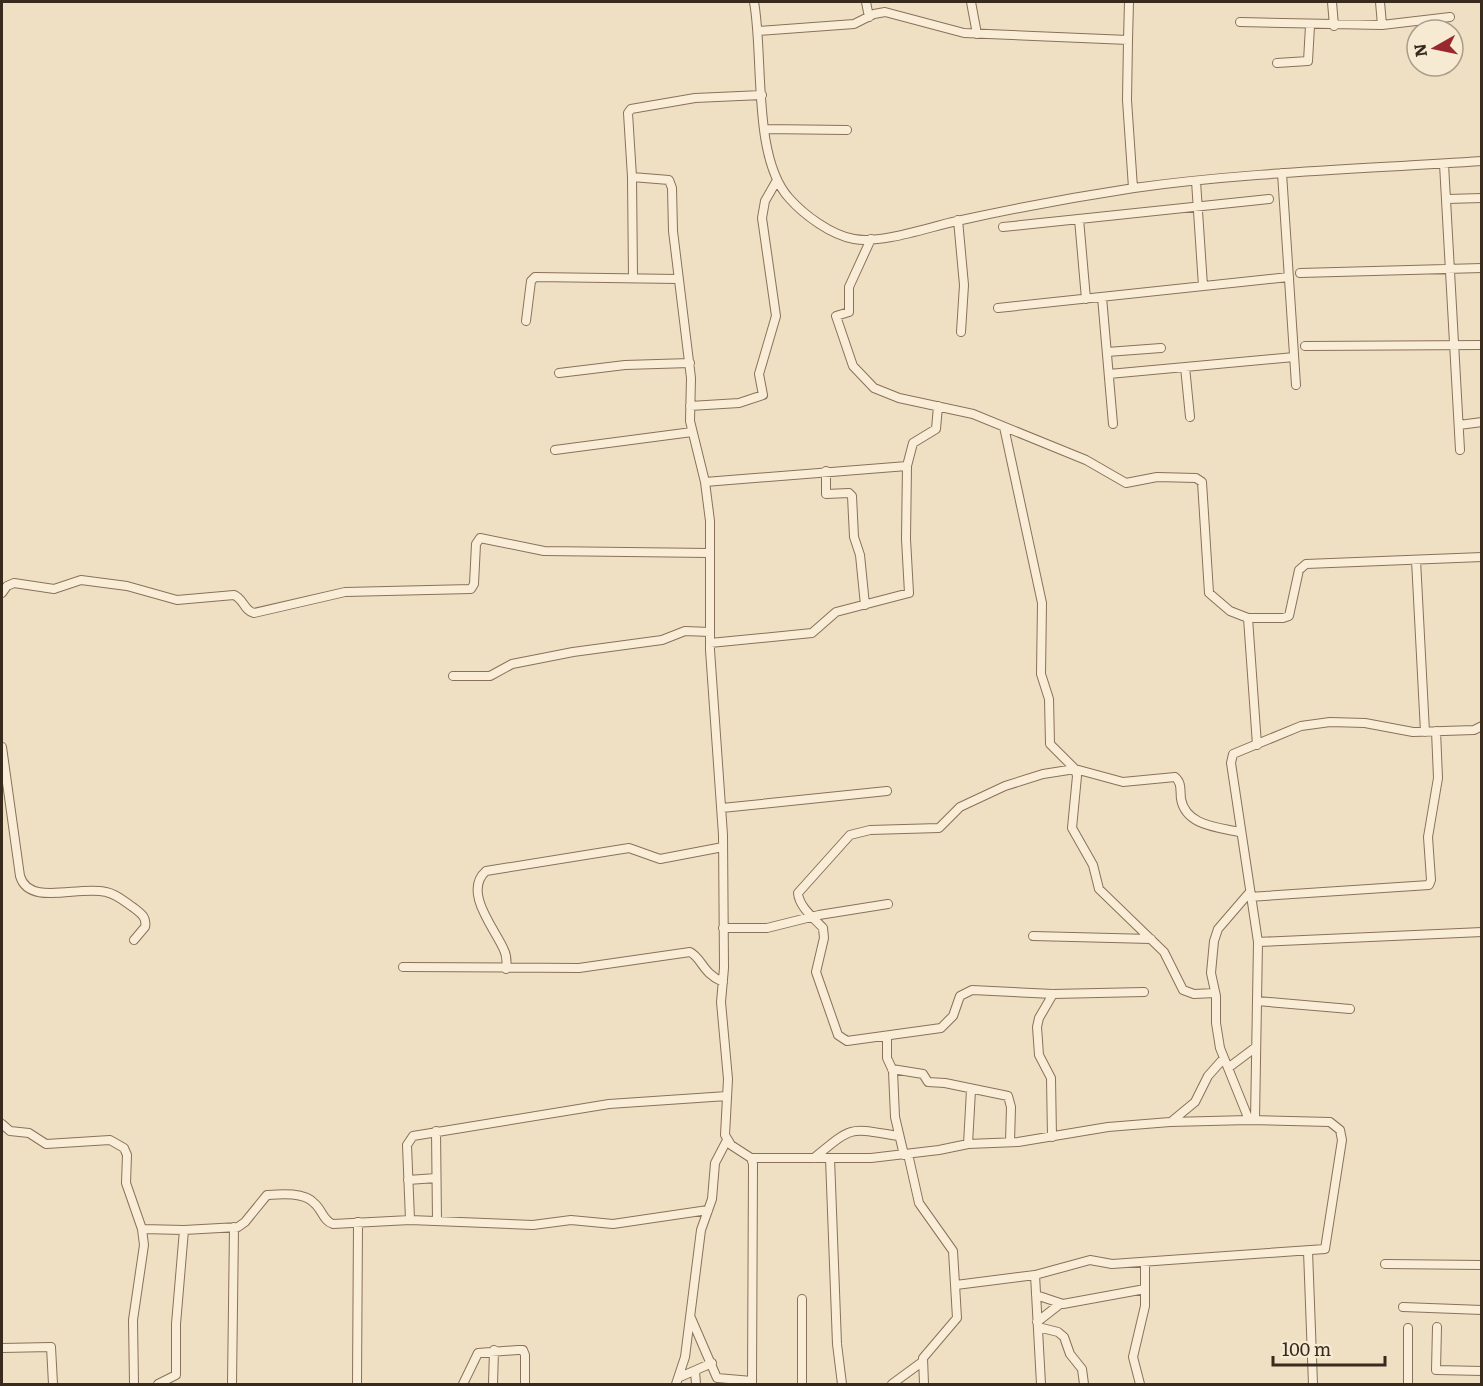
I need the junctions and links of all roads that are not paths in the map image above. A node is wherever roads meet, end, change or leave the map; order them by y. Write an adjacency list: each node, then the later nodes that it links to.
1 (754, 2): 13 (street)
2 (866, 2): 7 (street)
3 (971, 2): 14 (street)
4 (1129, 2): 15 (street)
5 (1332, 2): 12 (street)
6 (1380, 2): 10 (street)
7 (869, 17): 13 (street); 14 (street)
8 (1450, 17): 10 (street)
9 (1240, 22): 11 (street)
10 (1382, 25): 12 (street)
11 (1310, 26): 12 (street); 16 (street)
12 (1334, 26)
13 (758, 31): 17 (street)
14 (977, 34): 15 (street)
15 (1128, 40): 26 (street)
16 (1277, 63)
17 (762, 95): 18 (street); 23 (street)
18 (764, 129): 19 (street); 24 (street)
19 (847, 130)
20 (1482, 161): 21 (street)
21 (1444, 164): 22 (street); 29 (street)
22 (1282, 173): 25 (street); 38 (street)
23 (632, 177): 39 (street); 40 (street)
24 (777, 180): 34 (street); 58 (street)
25 (1196, 181): 26 (street); 30 (street)
26 (1133, 188): 32 (street)
27 (1482, 198): 29 (street)
28 (1269, 199): 30 (street)
29 (1447, 199): 36 (street)
30 (1198, 205): 31 (street); 41 (street)
31 (1079, 219): 33 (street); 43 (street)
32 (958, 220): 34 (street); 46 (street)
33 (1003, 227)
34 (871, 239): 59 (street)
35 (1482, 268): 36 (street)
36 (1452, 269): 37 (street); 47 (street)
37 (1300, 273)
38 (1289, 277): 41 (street); 52 (street)
39 (633, 278): 40 (street); 45 (street)
40 (678, 279): 53 (street)
41 (1203, 286): 42 (street)
42 (1102, 297): 43 (street); 51 (street)
43 (1086, 299): 44 (street)
44 (998, 308)
45 (526, 321)
46 (960, 332)
47 (1455, 345): 48 (street); 49 (street); 63 (street)
48 (1482, 345)
49 (1305, 346)
50 (1161, 348): 51 (street)
51 (1107, 352): 56 (street)
52 (1294, 357): 54 (street); 57 (street)
53 (690, 363): 55 (street); 58 (street)
54 (1185, 367): 56 (street); 60 (street)
55 (559, 373)
56 (1109, 374): 62 (street)
57 (1296, 385)
58 (690, 406): 65 (street)
59 (938, 406): 64 (street); 68 (street)
60 (1190, 417)
61 (1482, 422): 63 (street)
62 (1113, 424)
63 (1459, 425): 67 (street)
64 (1004, 427): 76 (street); 85 (street)
65 (692, 432): 66 (street); 70 (street)
66 (555, 450)
67 (1460, 450)
68 (907, 466): 69 (street); 75 (street)
69 (826, 471): 70 (street); 75 (street)
70 (705, 482): 71 (street)
71 (710, 553): 74 (street); 77 (street)
72 (1482, 557): 73 (street)
73 (1416, 560): 76 (street); 82 (street)
74 (2, 593)
75 (865, 605): 78 (street)
76 (1248, 618): 83 (street)
77 (711, 632): 78 (street); 79 (street)
78 (710, 642): 87 (street)
79 (453, 676)
80 (1482, 726): 81 (street)
81 (1437, 731): 82 (street); 90 (street)
82 (1425, 732): 83 (street)
83 (1257, 745): 88 (street)
84 (2, 747): 97 (street)
85 (1075, 769): 88 (street); 92 (street); 96 (street)
86 (886, 791): 87 (street)
87 (722, 808): 89 (street)
88 (1239, 832): 90 (street)
89 (723, 847): 93 (street); 100 (street)
90 (1249, 895): 98 (street); 103 (street)
91 (888, 904): 92 (street)
92 (812, 917): 93 (street); 107 (street)
93 (723, 928): 101 (street)
94 (1482, 932): 98 (street)
95 (1032, 936): 96 (street)
96 (1151, 939): 103 (street)
97 (134, 940)
98 (1258, 942): 105 (street)
99 (403, 967): 100 (street)
100 (507, 969): 101 (street)
101 (723, 982): 113 (street)
102 (1144, 992): 104 (street)
103 (1215, 993): 109 (street)
104 (1053, 994): 107 (street); 119 (street)
105 (1257, 1001): 106 (street); 108 (street)
106 (1350, 1008)
107 (887, 1036): 111 (street)
108 (1256, 1047): 110 (street); 114 (street)
109 (1224, 1058): 110 (street); 115 (street)
110 (1228, 1068): 114 (street)
111 (892, 1069): 112 (street); 118 (street)
112 (971, 1090): 121 (street); 122 (street)
113 (727, 1096): 117 (street); 120 (street)
114 (1252, 1120): 115 (street); 136 (street)
115 (1170, 1122): 119 (street)
116 (2, 1124): 134 (street)
117 (436, 1131): 127 (street); 128 (street)
118 (899, 1136): 123 (street); 125 (street)
119 (1052, 1137): 121 (street)
120 (727, 1140): 124 (street); 129 (street)
121 (1011, 1143): 122 (street)
122 (968, 1144): 123 (street)
123 (906, 1154): 126 (street); 141 (street)
124 (751, 1158): 125 (street); 159 (street)
125 (814, 1158): 126 (street)
126 (830, 1158): 170 (street)
127 (436, 1178): 128 (street); 131 (street)
128 (408, 1180): 130 (street)
129 (708, 1210): 131 (street); 148 (street)
130 (410, 1220): 131 (street); 132 (street)
131 (437, 1221)
132 (358, 1222): 133 (street); 164 (street)
133 (234, 1227): 135 (street); 163 (street)
134 (142, 1229): 135 (street); 161 (street)
135 (184, 1230): 162 (street)
136 (1308, 1251): 137 (street); 176 (street)
137 (1145, 1262): 140 (street); 142 (street)
138 (1385, 1264): 139 (street)
139 (1482, 1265)
140 (1035, 1275): 141 (street); 143 (street)
141 (956, 1285): 154 (street)
142 (1144, 1289): 145 (street); 175 (street)
143 (1036, 1295): 145 (street); 149 (street)
144 (802, 1299): 169 (street)
145 (1060, 1304): 149 (street)
146 (1404, 1307): 147 (street)
147 (1482, 1310)
148 (690, 1317): 155 (street); 158 (street)
149 (1037, 1325): 173 (street); 174 (street)
150 (1437, 1327): 157 (street)
151 (1408, 1328): 177 (street)
152 (2, 1348): 160 (street)
153 (494, 1350): 165 (street); 166 (street); 167 (street)
154 (922, 1362): 171 (street); 172 (street)
155 (712, 1363): 156 (street); 159 (street)
156 (695, 1371): 158 (street); 168 (street)
157 (1482, 1371)
158 (678, 1381)
159 (752, 1383)
160 (53, 1384)
161 (135, 1384)
162 (158, 1384)
163 (232, 1384)
164 (357, 1384)
165 (464, 1384)
166 (493, 1384)
167 (525, 1384)
168 (696, 1384)
169 (802, 1384)
170 (842, 1384)
171 (892, 1384)
172 (924, 1384)
173 (1041, 1384)
174 (1084, 1384)
175 (1140, 1384)
176 (1313, 1384)
177 (1408, 1384)

